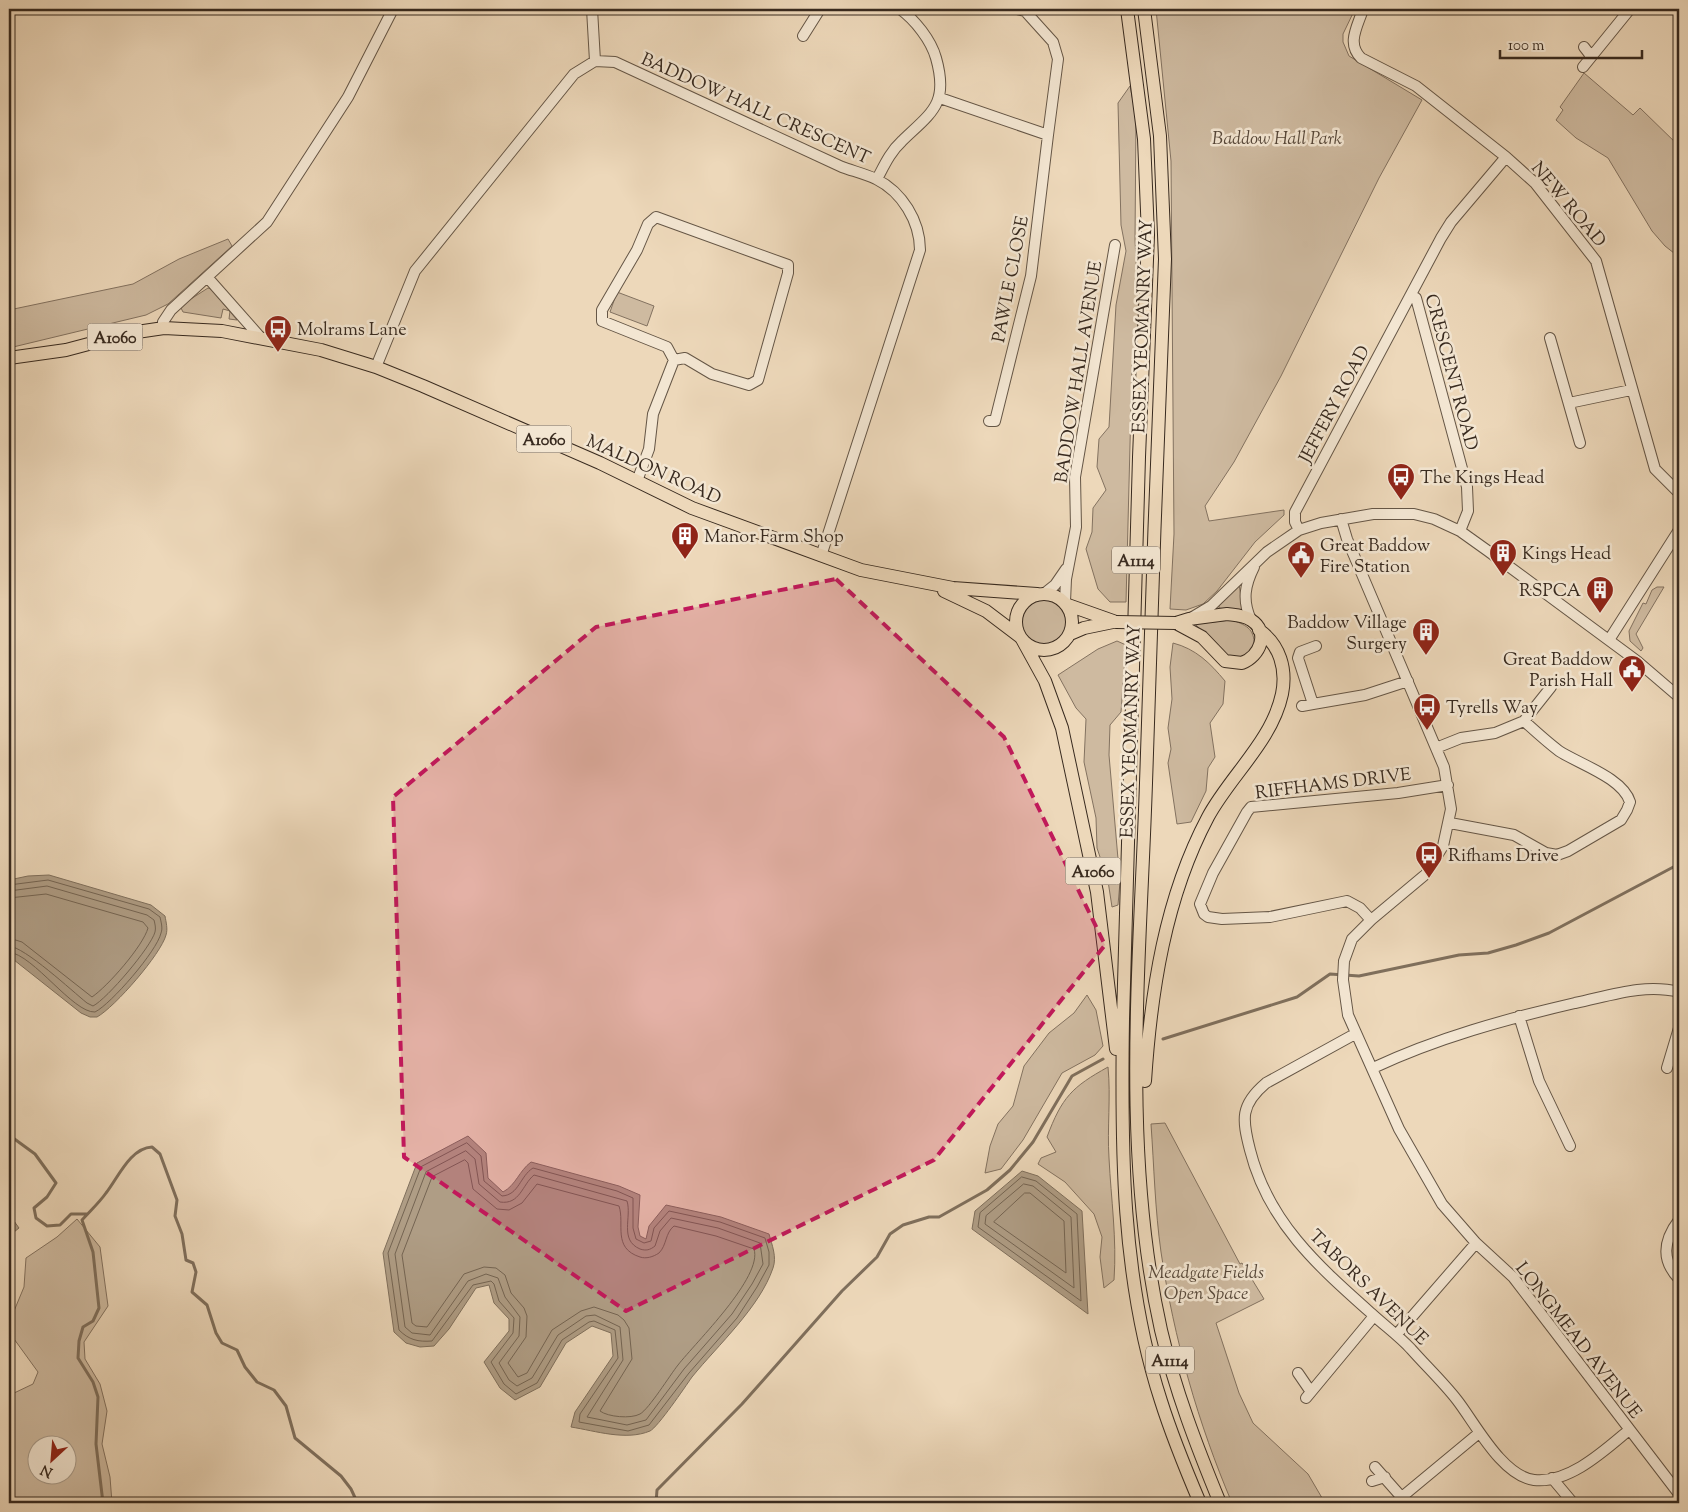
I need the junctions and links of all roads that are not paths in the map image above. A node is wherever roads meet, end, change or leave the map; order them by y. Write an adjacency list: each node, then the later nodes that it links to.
1 (392, 9): 20 (street)
2 (592, 9): 13 (street)
3 (820, 9): 10 (street)
4 (1127, 9): 69 (main road, ESSEX YEOMANRY WAY / A1114)
5 (1144, 9): 71 (main road, ESSEX YEOMANRY WAY / A1114)
6 (1363, 9): 17 (street, NEW ROAD)
7 (1630, 9): 12 (street)
8 (906, 10): 15 (street)
9 (1023, 10): 16 (street)
10 (809, 32)
11 (1584, 47): 12 (street)
12 (1590, 56): 14 (street)
13 (595, 60): 18 (street, BADDOW HALL CRESCENT); 27 (street)
14 (1582, 67)
15 (940, 98): 16 (street); 18 (street)
16 (1048, 135): 30 (street, PAWLE CLOSE)
17 (1506, 157): 21 (street, CRESCENT ROAD); 28 (street, NEW ROAD)
18 (877, 180): 38 (street, BADDOW HALL CRESCENT)
19 (1115, 245): 40 (street, BADDOW HALL AVENUE)
20 (208, 278): 22 (street); 23 (street)
21 (1411, 295): 35 (street, JEFFERY ROAD); 37 (street, CRESCENT ROAD)
22 (164, 328): 23 (main road, MALDON ROAD / A1060); 25 (main road, MALDON ROAD / A1060)
23 (261, 338): 27 (main road, MALDON ROAD / A1060)
24 (1550, 338): 29 (street)
25 (9, 358)
26 (674, 360): 26 (street); 32 (street)
27 (376, 367): 32 (main road, MALDON ROAD / A1060)
28 (1631, 390): 29 (street); 33 (street, NEW ROAD)
29 (1569, 403): 31 (street)
30 (989, 420)
31 (1580, 443)
32 (637, 481): 38 (main road, MALDON ROAD / A1060)
33 (1679, 493)
34 (1341, 519): 35 (street); 37 (street); 53 (street, LONGMEAD AVENUE)
35 (1299, 530): 39 (street)
36 (1679, 530): 51 (street)
37 (1460, 531): 51 (street)
38 (821, 556): 41 (main road, MALDON ROAD / A1060)
39 (1257, 562): 44 (street); 45 (street)
40 (1069, 563): 42 (street, BADDOW HALL AVENUE); 43 (street, BADDOW HALL AVENUE)
41 (911, 580): 42 (main road, MALDON ROAD / A1060); 50 (main road, MALDON ROAD / A1060)
42 (1041, 594): 43 (main road); 50 (main road)
43 (1066, 604): 46 (main road); 49 (main road)
44 (1189, 618): 45 (main road); 47 (main road)
45 (1251, 620): 48 (main road)
46 (1116, 622): 47 (main road, bridge); 49 (main road)
47 (1176, 623): 48 (main road)
48 (1260, 630): 71 (main road, A1114)
49 (1070, 634): 50 (main road)
50 (1021, 638): 69 (main road, A1060)
51 (1609, 640): 55 (street)
52 (1316, 646): 56 (street)
53 (1408, 681): 56 (street); 59 (street, LONGMEAD AVENUE)
54 (1551, 687): 58 (street)
55 (1679, 697)
56 (1313, 704): 57 (street)
57 (1302, 706)
58 (1524, 721): 59 (street); 61 (street)
59 (1436, 748): 60 (street, LONGMEAD AVENUE)
60 (1448, 785): 61 (street, LONGMEAD AVENUE); 62 (street, RIFFHAMS DRIVE)
61 (1450, 823): 62 (street, LONGMEAD AVENUE)
62 (1371, 920): 66 (street, LONGMEAD AVENUE)
63 (1679, 992): 64 (street)
64 (1519, 1016): 67 (street); 70 (street)
65 (1679, 1028): 68 (street)
66 (1356, 1034): 67 (street, LONGMEAD AVENUE); 75 (street, TABORS AVENUE)
67 (1373, 1068): 73 (street, LONGMEAD AVENUE)
68 (1667, 1068)
69 (1122, 1112): 85 (main road, ESSEX YEOMANRY WAY / A1114)
70 (1570, 1146)
71 (1142, 1211): 86 (main road, ESSEX YEOMANRY WAY / A1114)
72 (1679, 1220): 74 (street)
73 (1476, 1243): 76 (street); 78 (street, LONGMEAD AVENUE)
74 (1679, 1280)
75 (1374, 1316): 76 (street, TABORS AVENUE); 77 (street)
76 (1397, 1334): 79 (street, TABORS AVENUE)
77 (1298, 1373)
78 (1629, 1430): 82 (street, TABORS AVENUE); 84 (street, LONGMEAD AVENUE)
79 (1479, 1433): 82 (street, TABORS AVENUE); 87 (street)
80 (1375, 1467): 81 (street)
81 (1385, 1477): 83 (street); 87 (street)
82 (1552, 1478): 88 (street)
83 (1372, 1481)
84 (1679, 1494)
85 (1200, 1503)
86 (1220, 1503)
87 (1407, 1503)
88 (1573, 1503)

